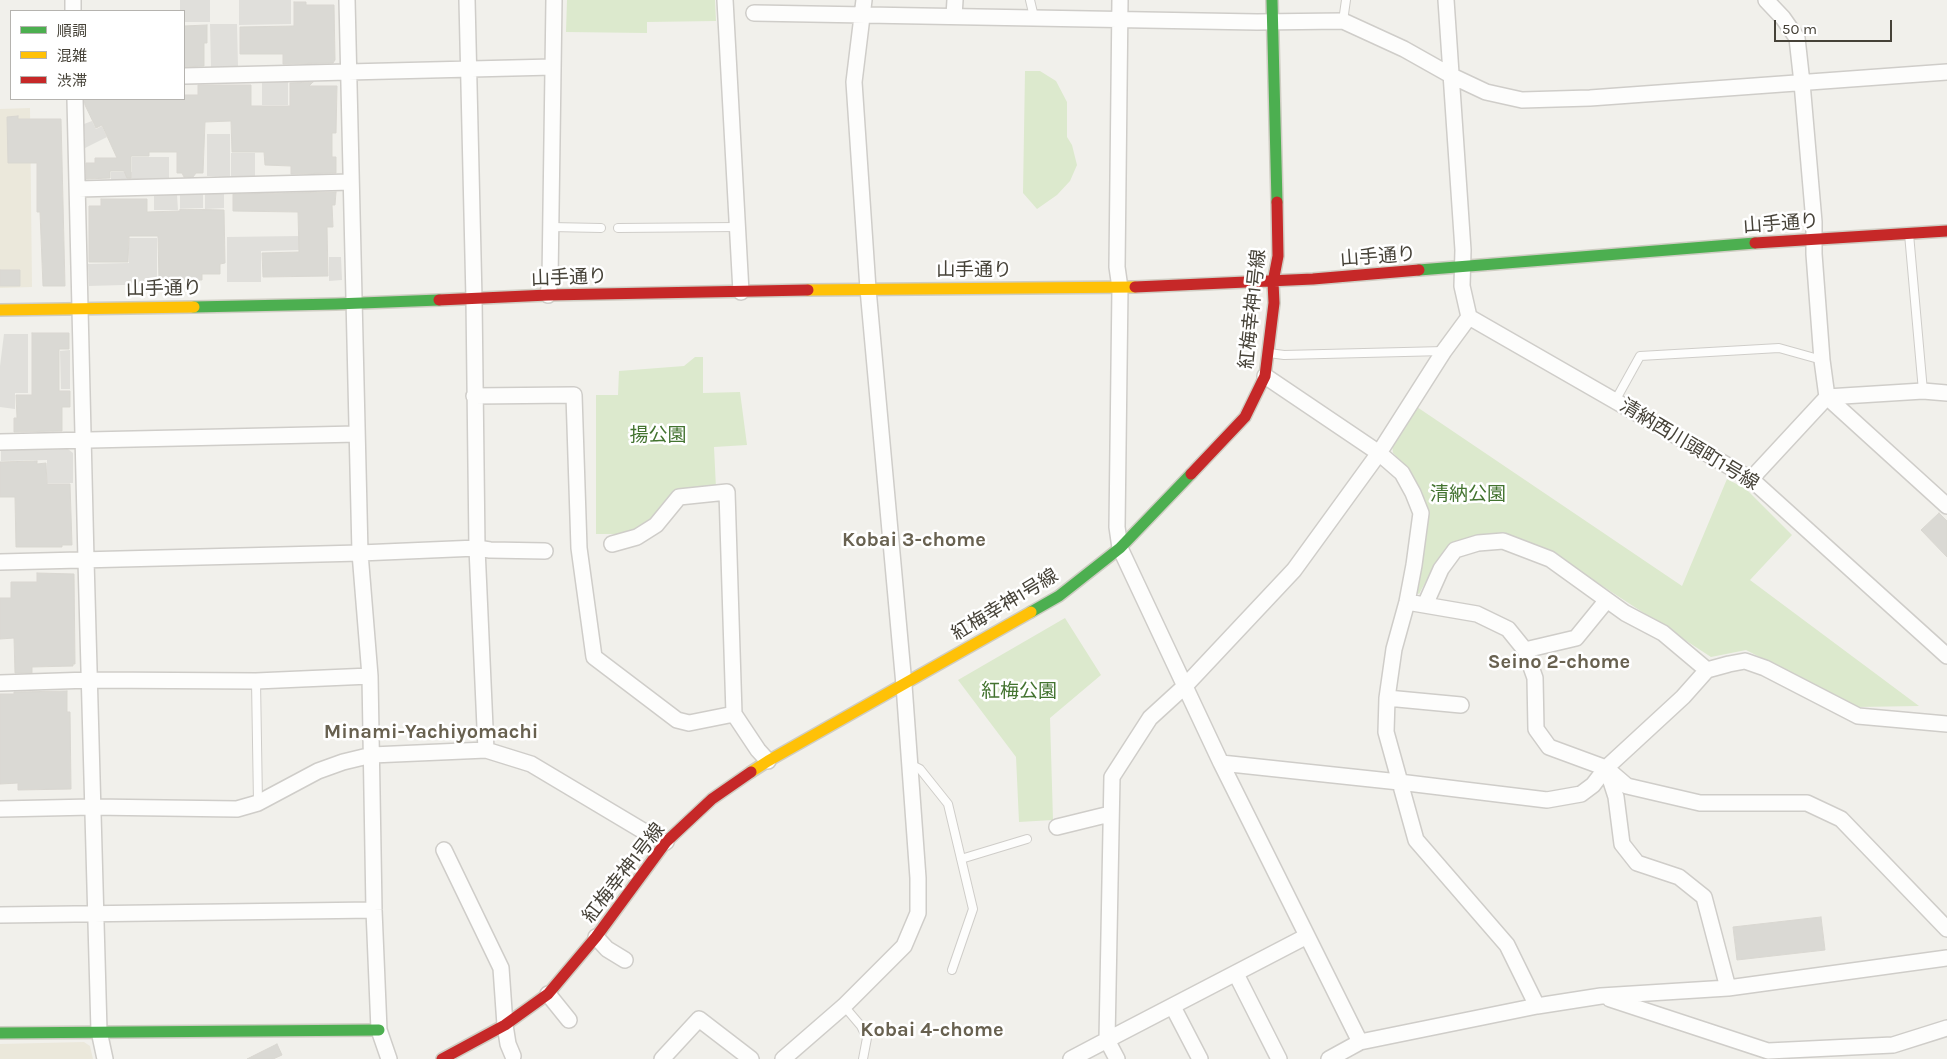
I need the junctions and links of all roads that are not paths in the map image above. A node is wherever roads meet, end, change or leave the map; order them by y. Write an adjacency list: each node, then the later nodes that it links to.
1 (347, 0): 21 (street)
2 (467, 0): 20 (street)
3 (554, 0): 19 (street)
4 (725, 0): 30 (street)
5 (954, 0): 14 (street)
6 (1030, 0): 15 (lane)
7 (1120, 0): 16 (street)
8 (1272, 0): 18 (street, 紅梅幸神1号線)
9 (1346, 0): 17 (lane)
10 (1446, 0): 24 (street)
11 (1766, 0): 25 (street)
12 (863, 7): 13 (street); 14 (street); 38 (street)
13 (754, 13)
14 (954, 16): 15 (street)
15 (1034, 17): 16 (street)
16 (1120, 19): 18 (street); 39 (street)
17 (1344, 21): 18 (street); 24 (street)
18 (1272, 22): 37 (street, 紅梅幸神1号線)
19 (553, 67): 20 (street); 29 (street)
20 (468, 69): 21 (street); 42 (street)
21 (349, 71): 23 (street); 27 (street)
22 (1947, 72): 25 (street)
23 (185, 76)
24 (1452, 76): 25 (street); 36 (street)
25 (1802, 83): 35 (street)
26 (75, 100): 28 (street)
27 (351, 182): 28 (street); 43 (street)
28 (78, 189): 44 (street)
29 (551, 227): 31 (lane); 41 (street)
30 (738, 227): 32 (lane); 40 (street)
31 (601, 228)
32 (618, 228)
33 (1947, 231): 34 (street, 山手通り)
34 (1909, 234): 35 (street, 山手通り); 51 (lane)
35 (1814, 238): 36 (street, 山手通り); 49 (street)
36 (1463, 268): 37 (street, 山手通り); 46 (street)
37 (1273, 282): 39 (street, 山手通り); 48 (street, 紅梅幸神1号線)
38 (868, 288): 39 (street, 山手通り); 40 (street, 山手通り); 79 (street)
39 (1120, 288): 64 (street)
40 (741, 292): 41 (street, 山手通り)
41 (548, 295): 42 (street, 山手通り)
42 (474, 299): 43 (street, 山手通り); 53 (street)
43 (355, 303): 44 (street, 山手通り); 56 (street)
44 (81, 308): 45 (street, 山手通り); 57 (street)
45 (0, 310)
46 (1469, 317): 47 (street); 55 (street, 清納西川頭町1号線)
47 (1444, 351): 48 (lane); 59 (street)
48 (1269, 353): 50 (street, 紅梅幸神1号線)
49 (1822, 360): 54 (street); 55 (lane)
50 (1265, 376): 59 (street); 64 (street, 紅梅幸神1号線)
51 (1923, 391): 52 (street); 54 (street)
52 (1947, 393)
53 (474, 396): 63 (street); 83 (street)
54 (1827, 397): 60 (street); 61 (street)
55 (1615, 401): 60 (street, 清納西川頭町1号線)
56 (357, 434): 57 (street); 66 (street)
57 (84, 440): 58 (street); 67 (street)
58 (0, 442)
59 (1379, 453): 70 (street); 80 (street)
60 (1751, 479): 73 (street, 清納西川頭町1号線)
61 (1947, 506)
62 (612, 544): 83 (street)
63 (477, 548): 65 (street); 66 (street); 85 (street)
64 (1120, 548): 79 (street, 紅梅幸神1号線); 80 (street)
65 (545, 551)
66 (360, 552): 67 (street); 75 (street)
67 (86, 560): 68 (street); 76 (street)
68 (0, 562)
69 (1607, 600): 71 (street); 72 (street); 74 (street)
70 (1407, 602): 71 (street); 81 (street)
71 (1425, 605): 72 (street)
72 (1525, 650): 90 (street)
73 (1947, 656)
74 (1707, 670): 84 (street); 90 (street)
75 (370, 676): 77 (street); 86 (street)
76 (90, 680): 77 (street); 78 (street); 93 (street)
77 (256, 680): 92 (lane)
78 (0, 683)
79 (904, 686): 87 (street, 紅梅幸神1号線); 89 (street)
80 (1185, 686): 88 (street); 95 (street)
81 (1387, 698): 82 (street); 91 (street)
82 (1461, 706)
83 (734, 714): 87 (street)
84 (1947, 724)
85 (486, 750): 86 (street); 98 (street)
86 (372, 755): 92 (street); 101 (street)
87 (768, 761): 98 (street, 紅梅幸神1号線)
88 (1221, 763): 91 (street); 105 (street)
89 (910, 764): 100 (lane); 114 (street)
90 (1606, 768): 91 (street); 104 (street); 111 (street)
91 (1400, 782): 115 (street)
92 (258, 803): 93 (street)
93 (92, 808): 94 (street); 102 (street)
94 (0, 809)
95 (1110, 814): 96 (street); 123 (street)
96 (1058, 827)
97 (1027, 839): 100 (lane)
98 (666, 842): 106 (street, 紅梅幸神1号線)
99 (444, 850): 118 (street)
100 (961, 860): 109 (lane)
101 (374, 910): 102 (street); 120 (street)
102 (95, 913): 103 (street); 121 (street)
103 (0, 915)
104 (1947, 929)
105 (1307, 936): 110 (street); 124 (street)
106 (596, 937): 108 (street); 112 (street, 紅梅幸神1号線)
107 (1947, 958): 111 (street)
108 (625, 960)
109 (952, 970)
110 (1236, 974): 116 (street); 136 (street)
111 (1728, 988): 113 (street)
112 (548, 994): 117 (street); 118 (street, 紅梅幸神1号線)
113 (1602, 996): 115 (street); 119 (street)
114 (844, 1006): 131 (street); 132 (lane)
115 (1537, 1006): 124 (street)
116 (1173, 1007): 123 (street); 135 (street)
117 (569, 1020)
118 (505, 1025): 125 (street); 128 (street, 紅梅幸神1号線)
119 (1947, 1028)
120 (379, 1030): 121 (street); 127 (street)
121 (99, 1031): 122 (street); 126 (street)
122 (0, 1033)
123 (1107, 1040): 133 (street); 134 (street)
124 (1360, 1042): 137 (street)
125 (513, 1056)
126 (106, 1059)
127 (389, 1059)
128 (442, 1059)
129 (662, 1059): 130 (street)
130 (751, 1059)
131 (783, 1059)
132 (863, 1059)
133 (1071, 1059)
134 (1116, 1059)
135 (1200, 1059)
136 (1279, 1059)
137 (1329, 1059)

